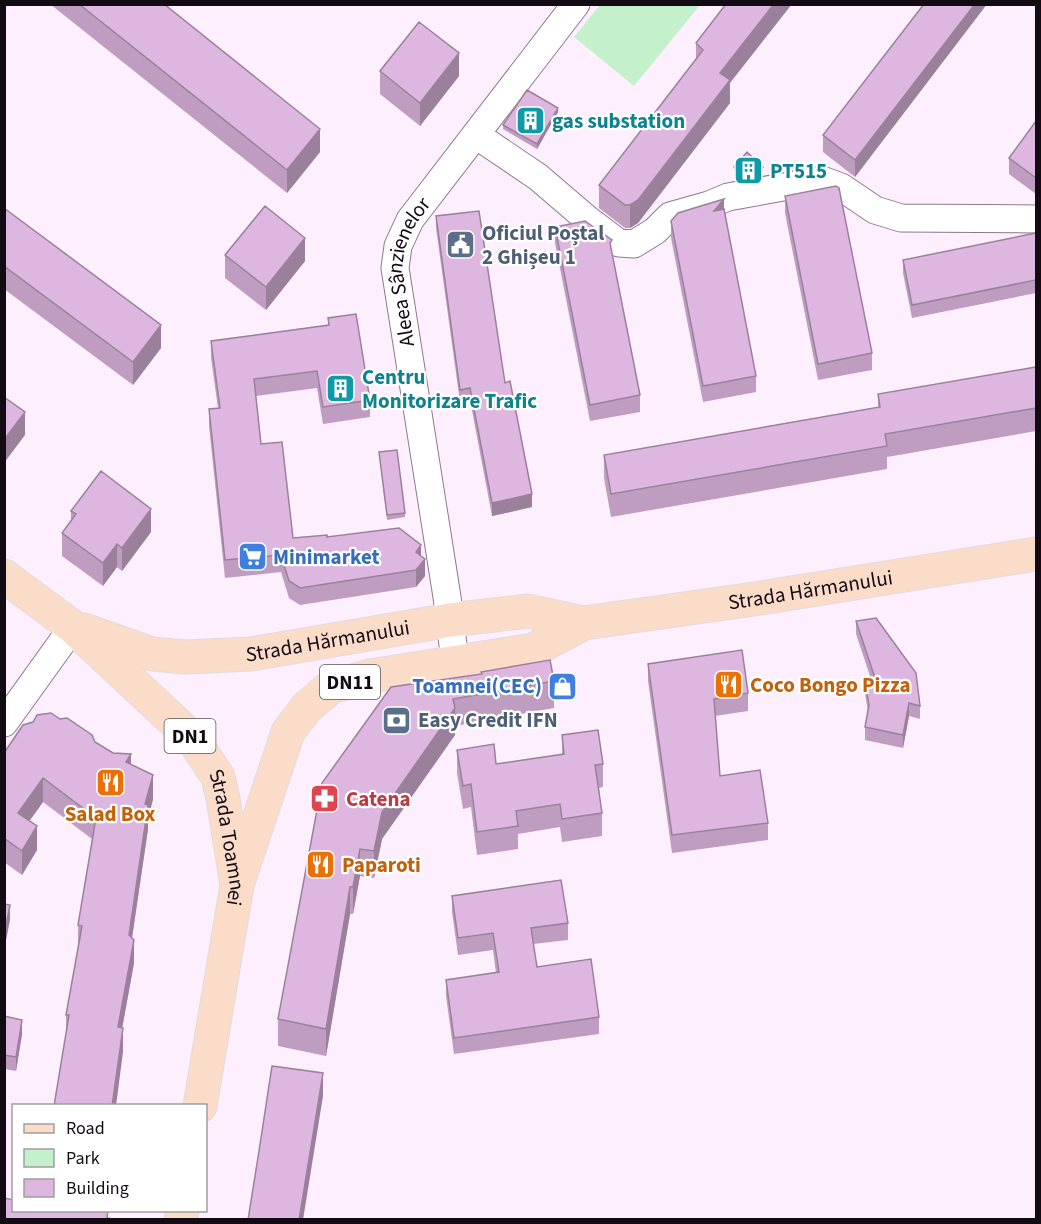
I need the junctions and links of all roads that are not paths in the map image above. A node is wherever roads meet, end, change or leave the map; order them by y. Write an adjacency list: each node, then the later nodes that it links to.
1 (576, 4): 2 (street, Aleea Sânzienelor)
2 (476, 135): 3 (street); 6 (street, Aleea Sânzienelor)
3 (1036, 219)
4 (1036, 554): 7 (main road, Strada Hărmanului / DN11)
5 (4, 576): 8 (main road, DN1)
6 (450, 620): 7 (main road, Strada Hărmanului / DN11); 8 (main road, Strada Hărmanului / DN11); 9 (street, Aleea Sânzienelor)
7 (584, 623): 9 (main road, Strada Hărmanului / DN11)
8 (73, 627): 10 (street); 11 (main road, Strada Toamnei / DN1)
9 (455, 662): 11 (main road, Strada Hărmanului / DN11)
10 (4, 723)
11 (237, 885): 12 (main road, Strada Toamnei / DN1)
12 (200, 1104)

